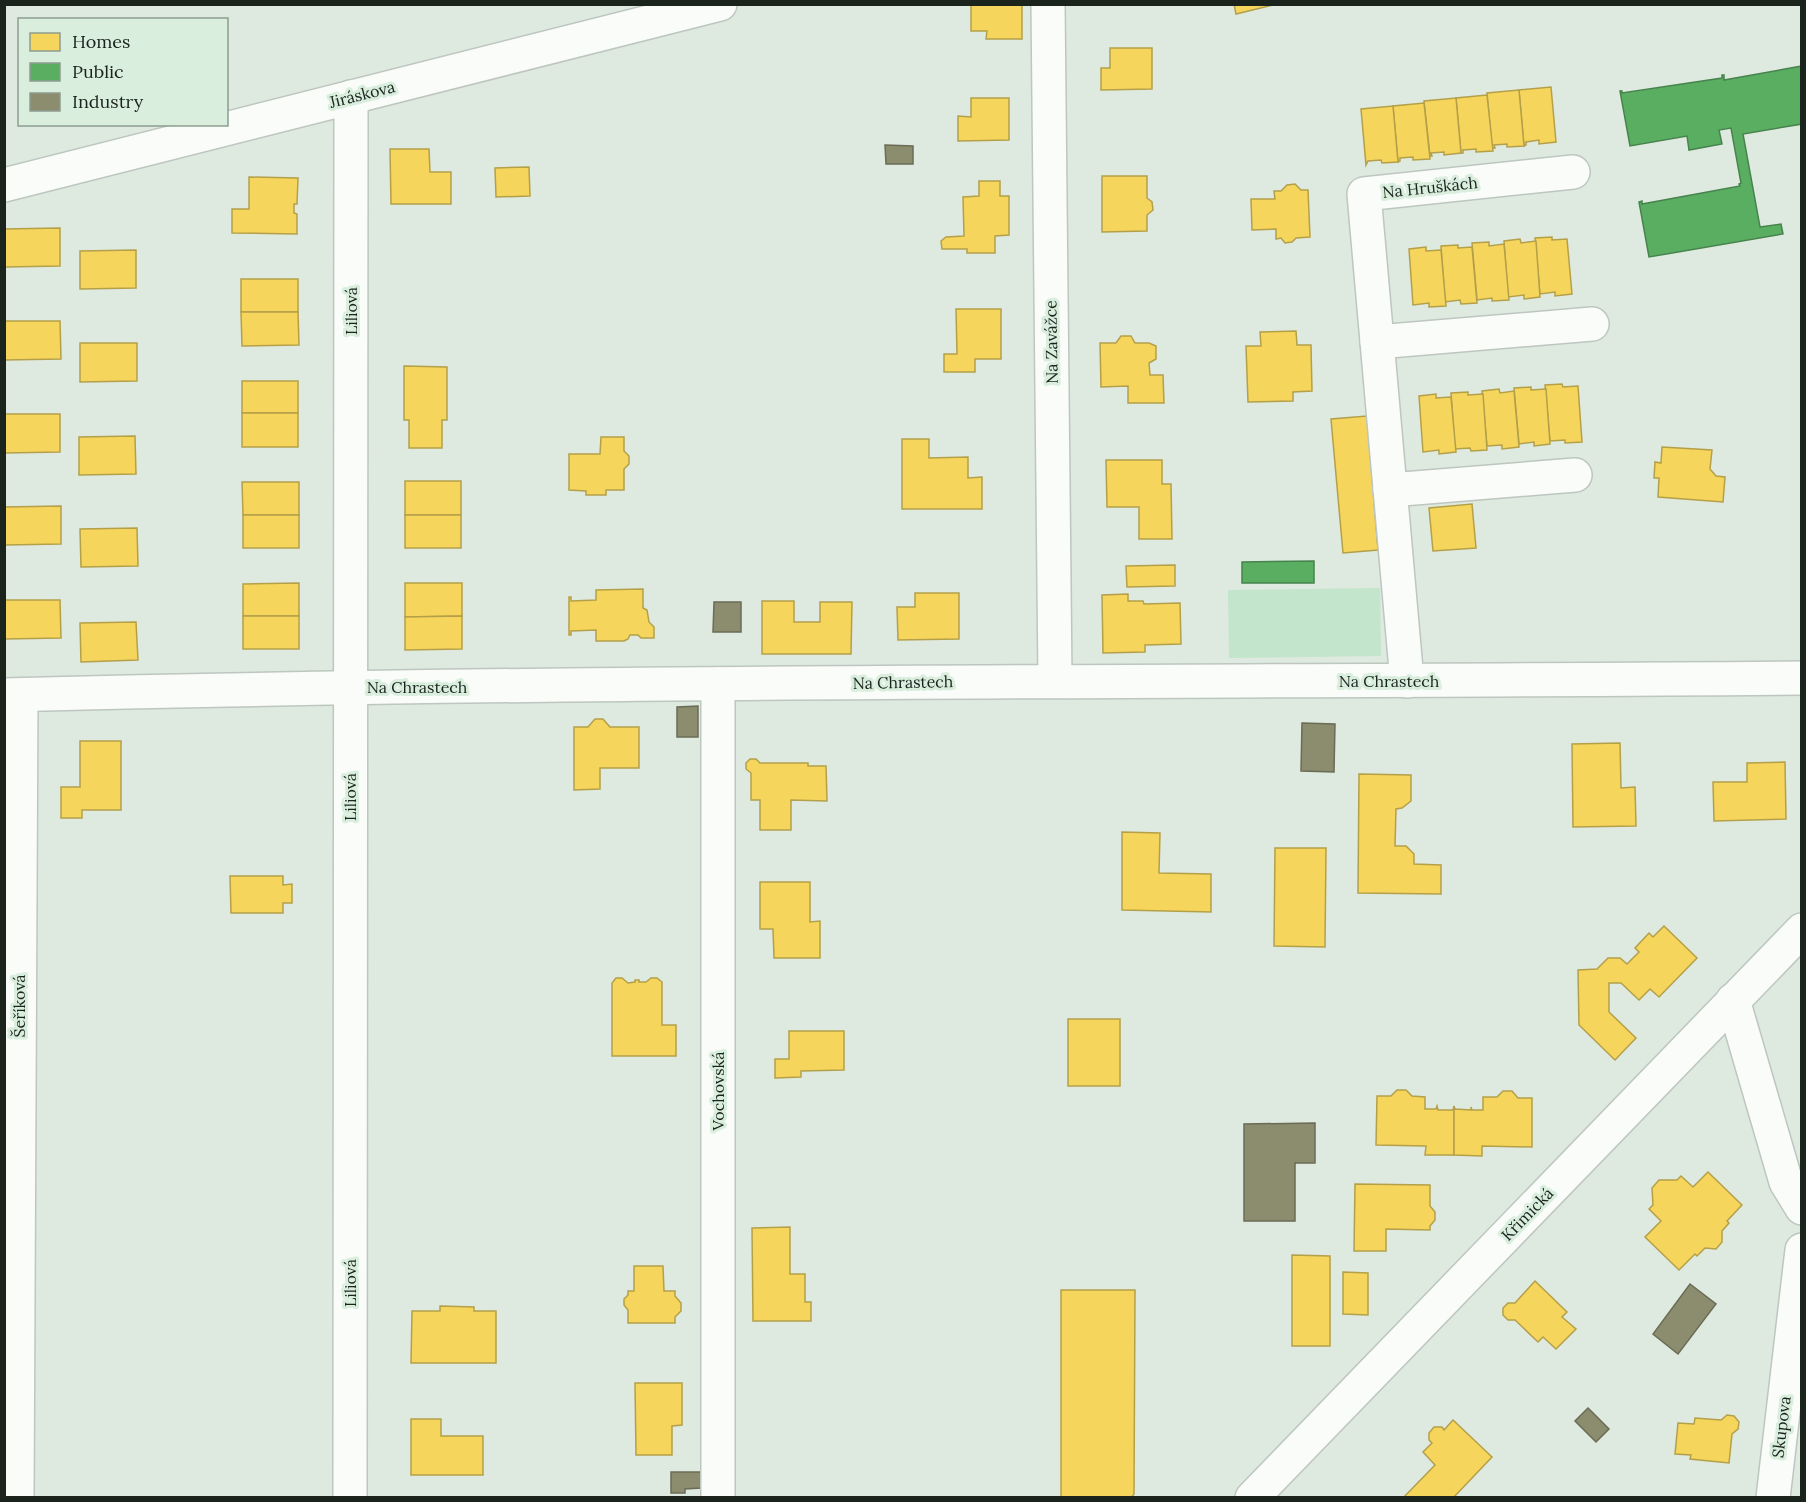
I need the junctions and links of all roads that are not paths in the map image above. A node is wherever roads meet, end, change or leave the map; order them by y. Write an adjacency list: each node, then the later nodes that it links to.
1 (720, 4): 3 (street, Jiráskova)
2 (1048, 4): 11 (street, Na Zavážce)
3 (351, 97): 5 (street, Jiráskova); 14 (street, Liliová)
4 (1573, 172): 7 (street, Na Hruškách)
5 (4, 185)
6 (1592, 324): 7 (street)
7 (1377, 342): 9 (street, Na Hruškách)
8 (1575, 475): 9 (street)
9 (1390, 490): 12 (street, Na Hruškách)
10 (1802, 678): 12 (street, Na Chrastech)
11 (1055, 680): 12 (street, Na Chrastech); 13 (street, Na Chrastech)
12 (1407, 681)
13 (718, 684): 14 (street, Na Chrastech); 22 (street, Vochovská)
14 (351, 687): 15 (street, Na Chrastech); 21 (street, Liliová)
15 (13, 695): 20 (street, Šeříková)
16 (1802, 930): 17 (street, Křimická)
17 (1733, 1000): 18 (street); 23 (street, Křimická)
18 (1802, 1208)
19 (1802, 1250): 24 (street, Skupova)
20 (16, 1497)
21 (350, 1497)
22 (718, 1497)
23 (1252, 1497)
24 (1773, 1497)

